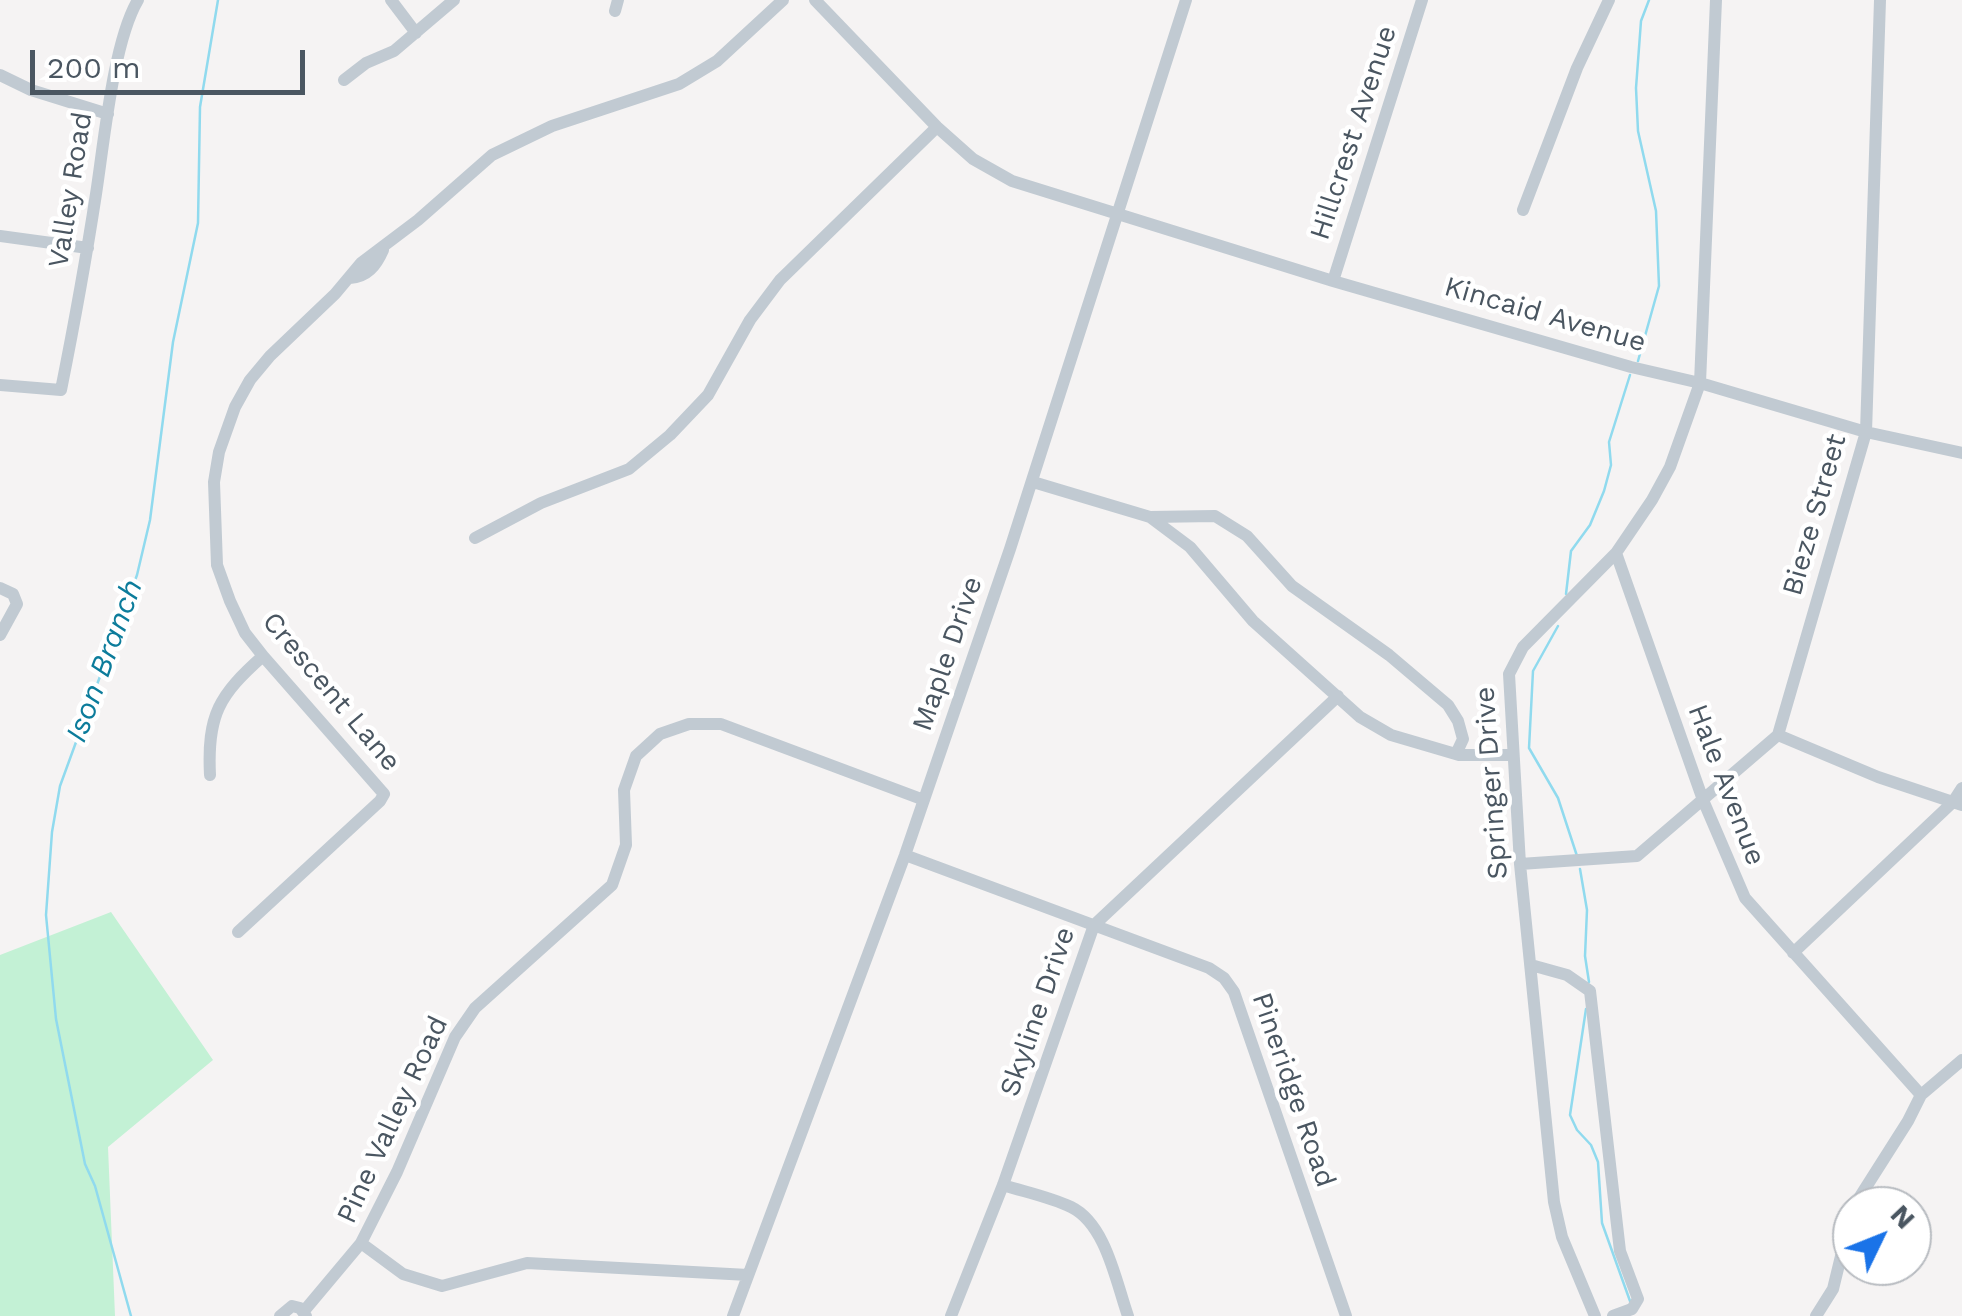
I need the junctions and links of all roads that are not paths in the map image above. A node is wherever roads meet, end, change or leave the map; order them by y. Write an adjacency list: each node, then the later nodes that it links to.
1 (138, 0): 16 (street, Valley Road)
2 (391, 0): 13 (street)
3 (454, 0): 13 (street)
4 (770, 0): 12 (street)
5 (783, 0): 12 (street, Crescent Lane)
6 (1186, 0): 19 (street, Maple Drive)
7 (1422, 0): 22 (street, Hillcrest Avenue)
8 (1608, 0): 18 (street)
9 (1716, 0): 23 (street, Springer Drive)
10 (1880, 0): 25 (street, Bieze Street)
11 (822, 2): 17 (street, Kincaid Avenue)
12 (754, 26): 33 (street, Crescent Lane)
13 (416, 34): 15 (street)
14 (0, 74): 16 (street)
15 (344, 80)
16 (108, 114): 21 (street, Valley Road)
17 (937, 128): 19 (street, Kincaid Avenue); 29 (street)
18 (1523, 210)
19 (1117, 214): 22 (street, Kincaid Avenue); 27 (street, Maple Drive)
20 (0, 236): 21 (street)
21 (88, 248): 24 (street, Valley Road)
22 (1333, 281): 23 (street, Kincaid Avenue)
23 (1700, 383): 25 (street, Kincaid Avenue); 30 (street, Springer Drive)
24 (0, 385)
25 (1866, 432): 26 (street, Kincaid Avenue); 35 (street, Bieze Street)
26 (1962, 454)
27 (1034, 482): 28 (street); 40 (street, Maple Drive)
28 (1150, 517): 34 (street); 36 (street)
29 (474, 538)
30 (1616, 553): 37 (street, Springer Drive); 41 (street, Hale Avenue)
31 (0, 588): 32 (street)
32 (0, 634)
33 (263, 656): 38 (street); 46 (street, Crescent Lane)
34 (1338, 696): 36 (street); 45 (street, Skyline Drive)
35 (1778, 736): 41 (street); 42 (street)
36 (1456, 754): 37 (street)
37 (1512, 756): 44 (street, Springer Drive)
38 (210, 775)
39 (1962, 788): 42 (street)
40 (924, 800): 43 (street, Maple Drive); 53 (street, Pine Valley Road)
41 (1702, 800): 44 (street); 47 (street, Hale Avenue)
42 (1958, 804): 47 (street)
43 (905, 855): 45 (street, Pineridge Road); 54 (street, Maple Drive)
44 (1520, 864): 48 (street, Springer Drive)
45 (1094, 925): 51 (street, Skyline Drive); 61 (street, Pineridge Road)
46 (238, 932)
47 (1793, 952): 50 (street, Hale Avenue)
48 (1531, 965): 62 (street, Springer Drive); 63 (street)
49 (1962, 1060): 50 (street)
50 (1921, 1095): 52 (street)
51 (1003, 1185): 59 (street, Skyline Drive); 60 (street)
52 (1867, 1186)
53 (361, 1242): 54 (street, Pine Valley Road); 56 (street)
54 (748, 1275): 58 (street, Maple Drive)
55 (1833, 1286): 64 (street)
56 (305, 1314): 57 (street)
57 (280, 1316)
58 (733, 1316)
59 (951, 1316)
60 (1128, 1316)
61 (1346, 1316)
62 (1595, 1316)
63 (1613, 1316)
64 (1816, 1316)

